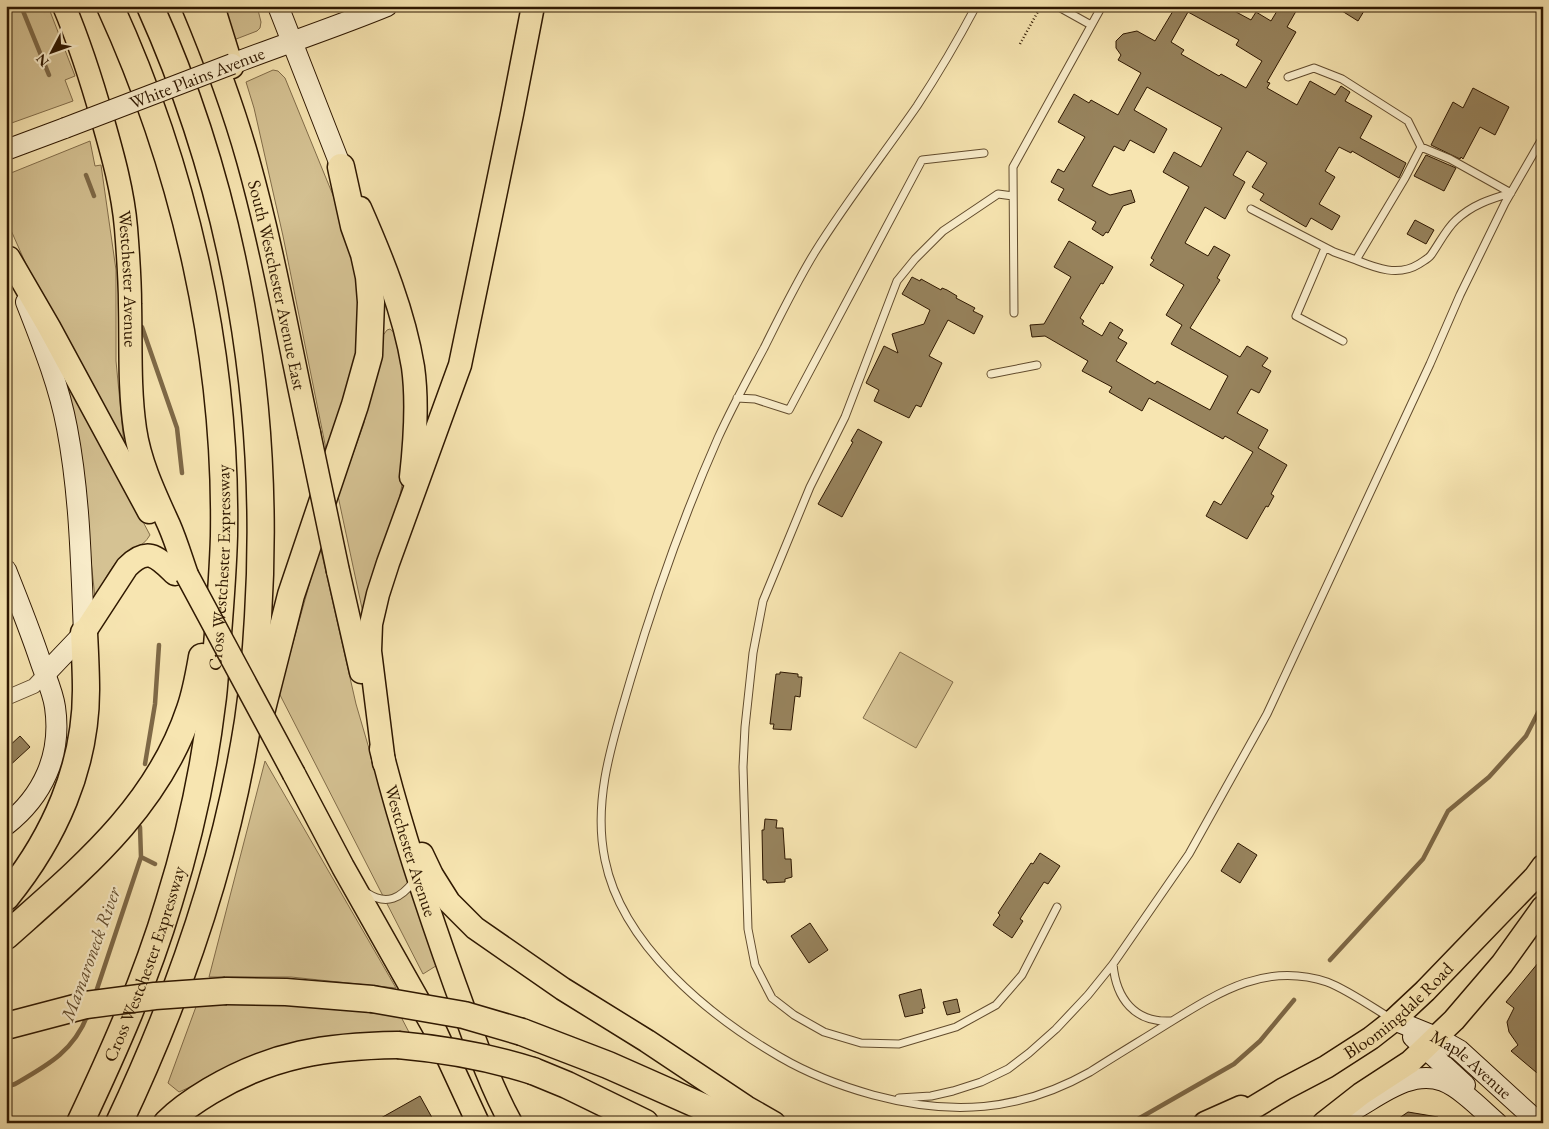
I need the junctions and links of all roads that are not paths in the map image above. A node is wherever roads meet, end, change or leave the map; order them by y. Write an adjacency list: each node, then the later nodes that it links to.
1 (64, 6): 34 (main road, Westchester Avenue)
2 (110, 6): 32 (highway, Cross Westchester Expressway)
3 (150, 6): 41 (highway, Cross Westchester Expressway)
4 (193, 6): 22 (main road, South Westchester Avenue East)
5 (213, 6): 22 (main road)
6 (278, 6): 13 (main road)
7 (387, 6): 13 (main road, White Plains Avenue)
8 (533, 6): 33 (main road)
9 (976, 6): 31 (lane)
10 (1057, 6): 12 (lane)
11 (1102, 6): 12 (lane)
12 (1091, 25): 21 (lane)
13 (292, 41): 17 (main road, White Plains Avenue, bridge); 19 (main road)
14 (1288, 77): 16 (lane)
15 (1543, 137): 20 (lane)
16 (1421, 146): 20 (lane); 26 (lane)
17 (6, 150)
18 (984, 153): 31 (lane)
19 (341, 167): 33 (main road); 41 (highway)
20 (1511, 193): 26 (lane); 50 (lane)
21 (1013, 196): 27 (lane); 47 (lane)
22 (260, 206): 36 (main road, South Westchester Avenue East, bridge)
23 (1251, 209): 24 (lane)
24 (1325, 248): 26 (lane); 28 (lane)
25 (8, 254): 34 (main road); 37 (main road)
26 (1356, 260)
27 (1014, 313)
28 (1343, 340)
29 (1037, 365): 30 (lane)
30 (991, 374)
31 (738, 398): 56 (lane)
32 (223, 480): 49 (highway); 58 (highway, Cross Westchester Expressway)
33 (408, 505): 40 (main road)
34 (180, 566): 37 (main road); 45 (main road, bridge)
35 (6, 570): 38 (main road)
36 (338, 570): 40 (main road, Westchester Avenue)
37 (84, 632): 38 (main road); 46 (highway)
38 (45, 674): 39 (street); 42 (main road)
39 (6, 698)
40 (387, 773): 44 (main road, Westchester Avenue); 64 (main road)
41 (230, 810): 59 (highway, Cross Westchester Expressway)
42 (6, 825)
43 (1543, 866): 52 (main road, Bloomingdale Road)
44 (418, 876): 45 (lane); 61 (main road, Westchester Avenue)
45 (354, 885): 57 (main road)
46 (6, 897)
47 (1057, 907)
48 (1543, 907): 54 (main road)
49 (6, 936)
50 (1113, 964): 51 (lane); 56 (lane)
51 (1173, 1020): 52 (lane); 56 (lane)
52 (1394, 1020): 54 (main road, Maple Avenue); 55 (main road, Bloomingdale Road)
53 (6, 1026): 63 (highway, bridge)
54 (1431, 1042): 67 (main road); 68 (main road, Maple Avenue); 69 (main road, Maple Avenue)
55 (1284, 1089): 65 (main road); 66 (main road, Bloomingdale Road)
56 (882, 1098)
57 (474, 1121)
58 (80, 1123)
59 (119, 1123)
60 (167, 1123): 62 (highway, bridge)
61 (511, 1123)
62 (645, 1123)
63 (739, 1123)
64 (774, 1123)
65 (1205, 1123)
66 (1228, 1123)
67 (1326, 1123): 68 (main road)
68 (1499, 1123)
69 (1539, 1123)

